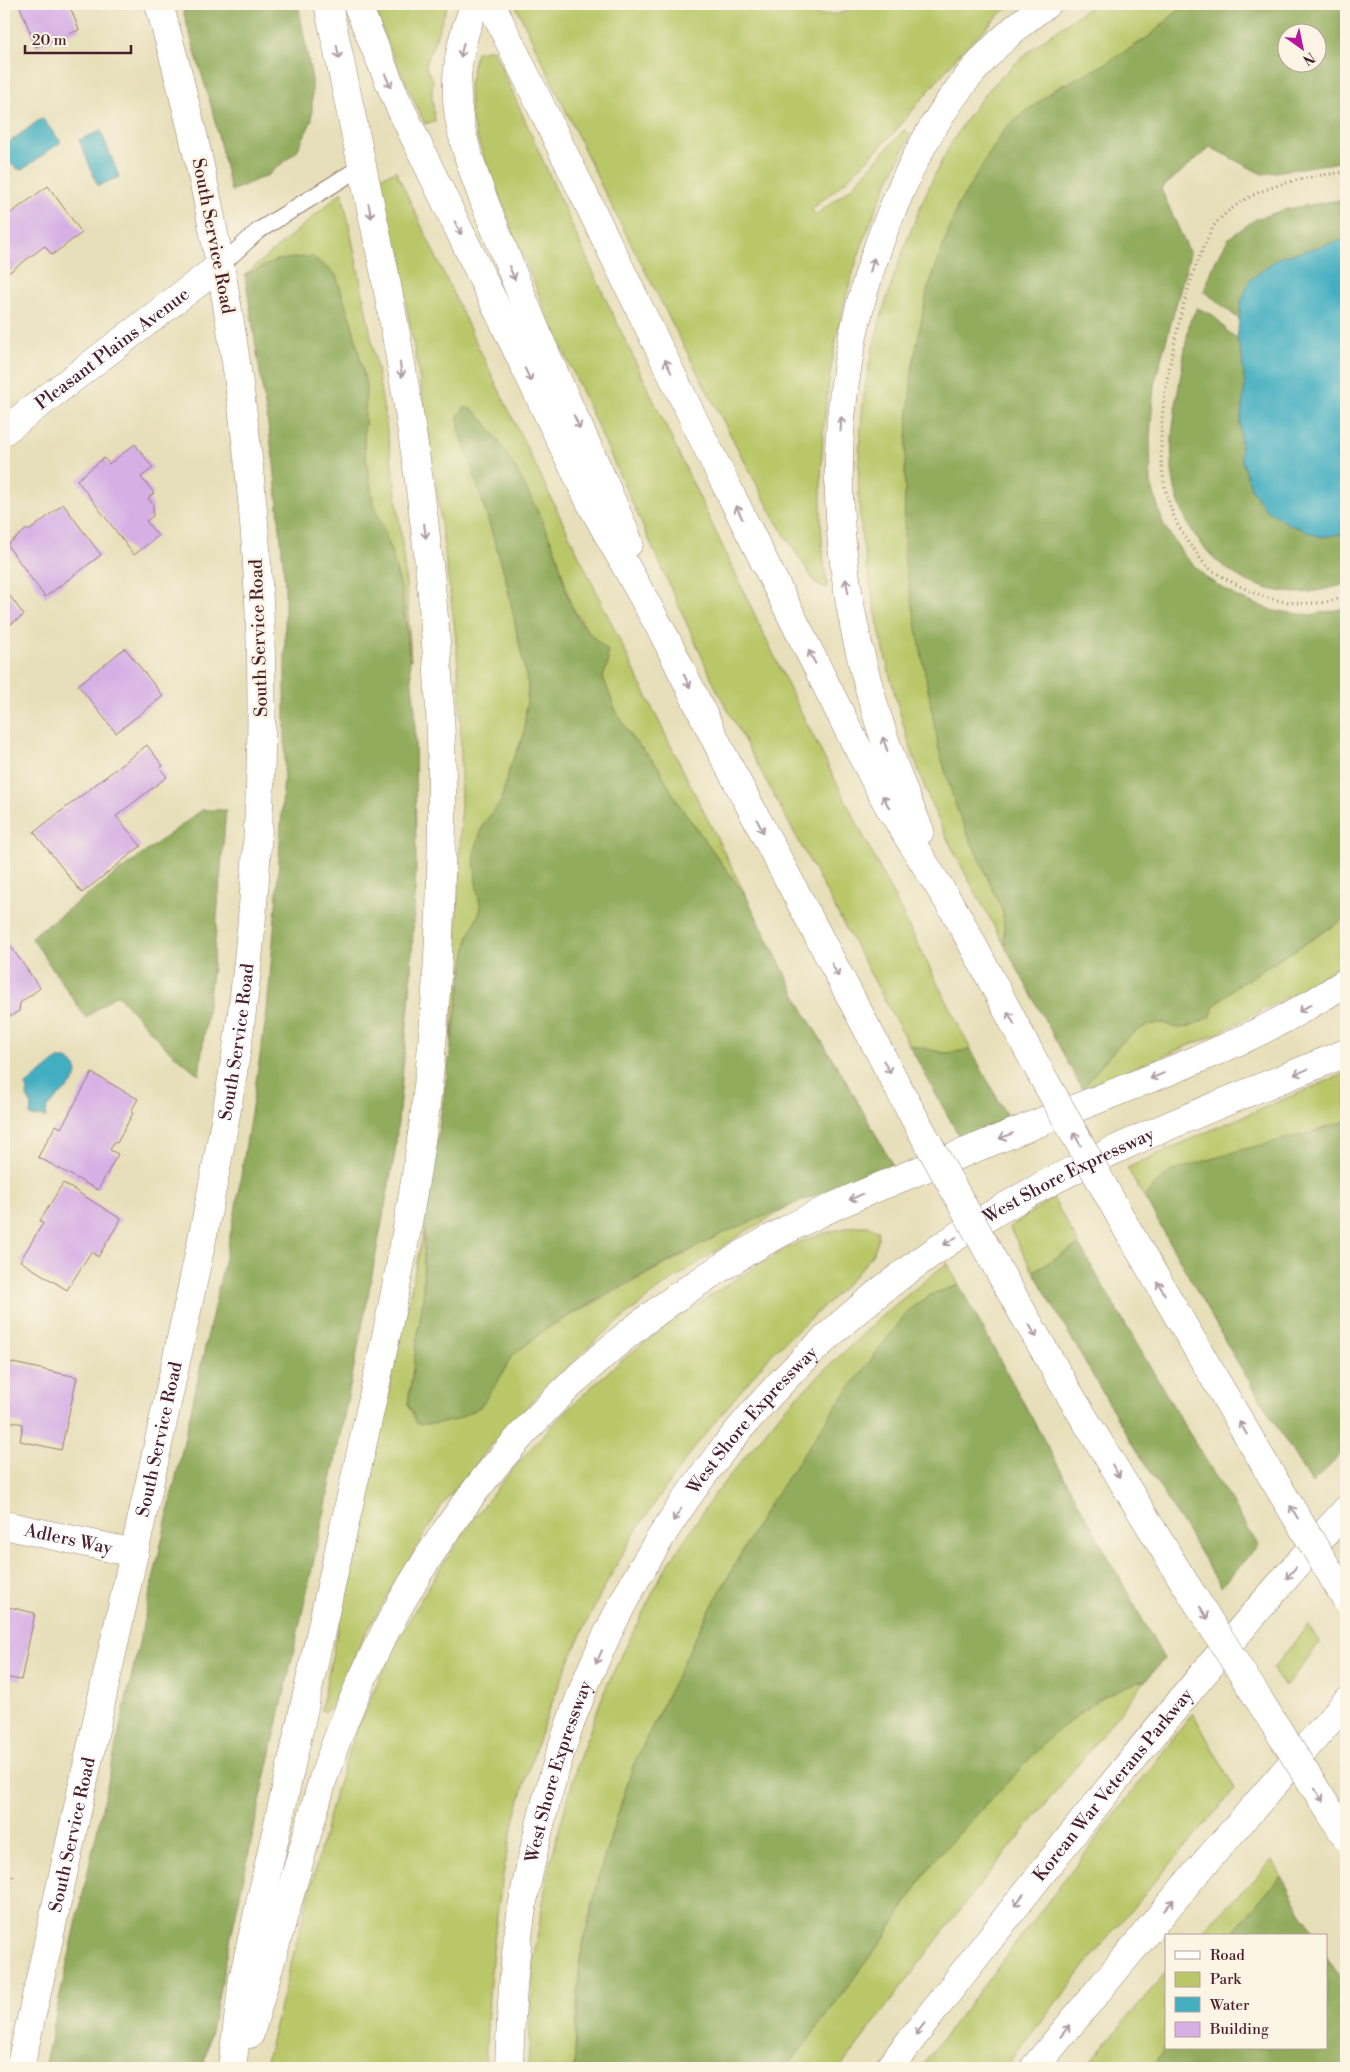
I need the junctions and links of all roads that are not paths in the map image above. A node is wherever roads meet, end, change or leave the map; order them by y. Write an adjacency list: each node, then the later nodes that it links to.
1 (159, 4): 8 (main road, South Service Road)
2 (328, 4): 7 (main road, one-way to 7)
3 (357, 4): 10 (main road, one-way to 10)
4 (476, 4): 10 (main road, one-way to 10)
5 (491, 4): 11 (main road, one-way to 5)
6 (1048, 4): 11 (main road, one-way to 6)
7 (361, 167): 8 (lane); 23 (main road, one-way to 23)
8 (220, 266): 9 (main road, Pleasant Plains Avenue); 16 (main road, South Service Road)
9 (4, 431)
10 (666, 638): 20 (main road, one-way to 20, bridge)
11 (958, 918): 17 (main road, one-way to 11, bridge)
12 (1346, 982): 24 (main road, one-way to 24)
13 (1346, 1054): 25 (main road, West Shore Expressway, one-way to 25)
14 (1346, 1510): 26 (main road, Korean War Veterans Parkway, one-way to 26)
15 (4, 1525): 16 (main road, Adlers Way)
16 (134, 1553): 22 (main road, South Service Road)
17 (1346, 1599)
18 (1346, 1702): 21 (main road)
19 (1346, 1730): 21 (main road)
20 (1346, 1836)
21 (1190, 1880): 27 (main road, one-way to 21)
22 (20, 2068)
23 (232, 2068)
24 (240, 2068)
25 (509, 2068)
26 (889, 2068)
27 (1034, 2068)

